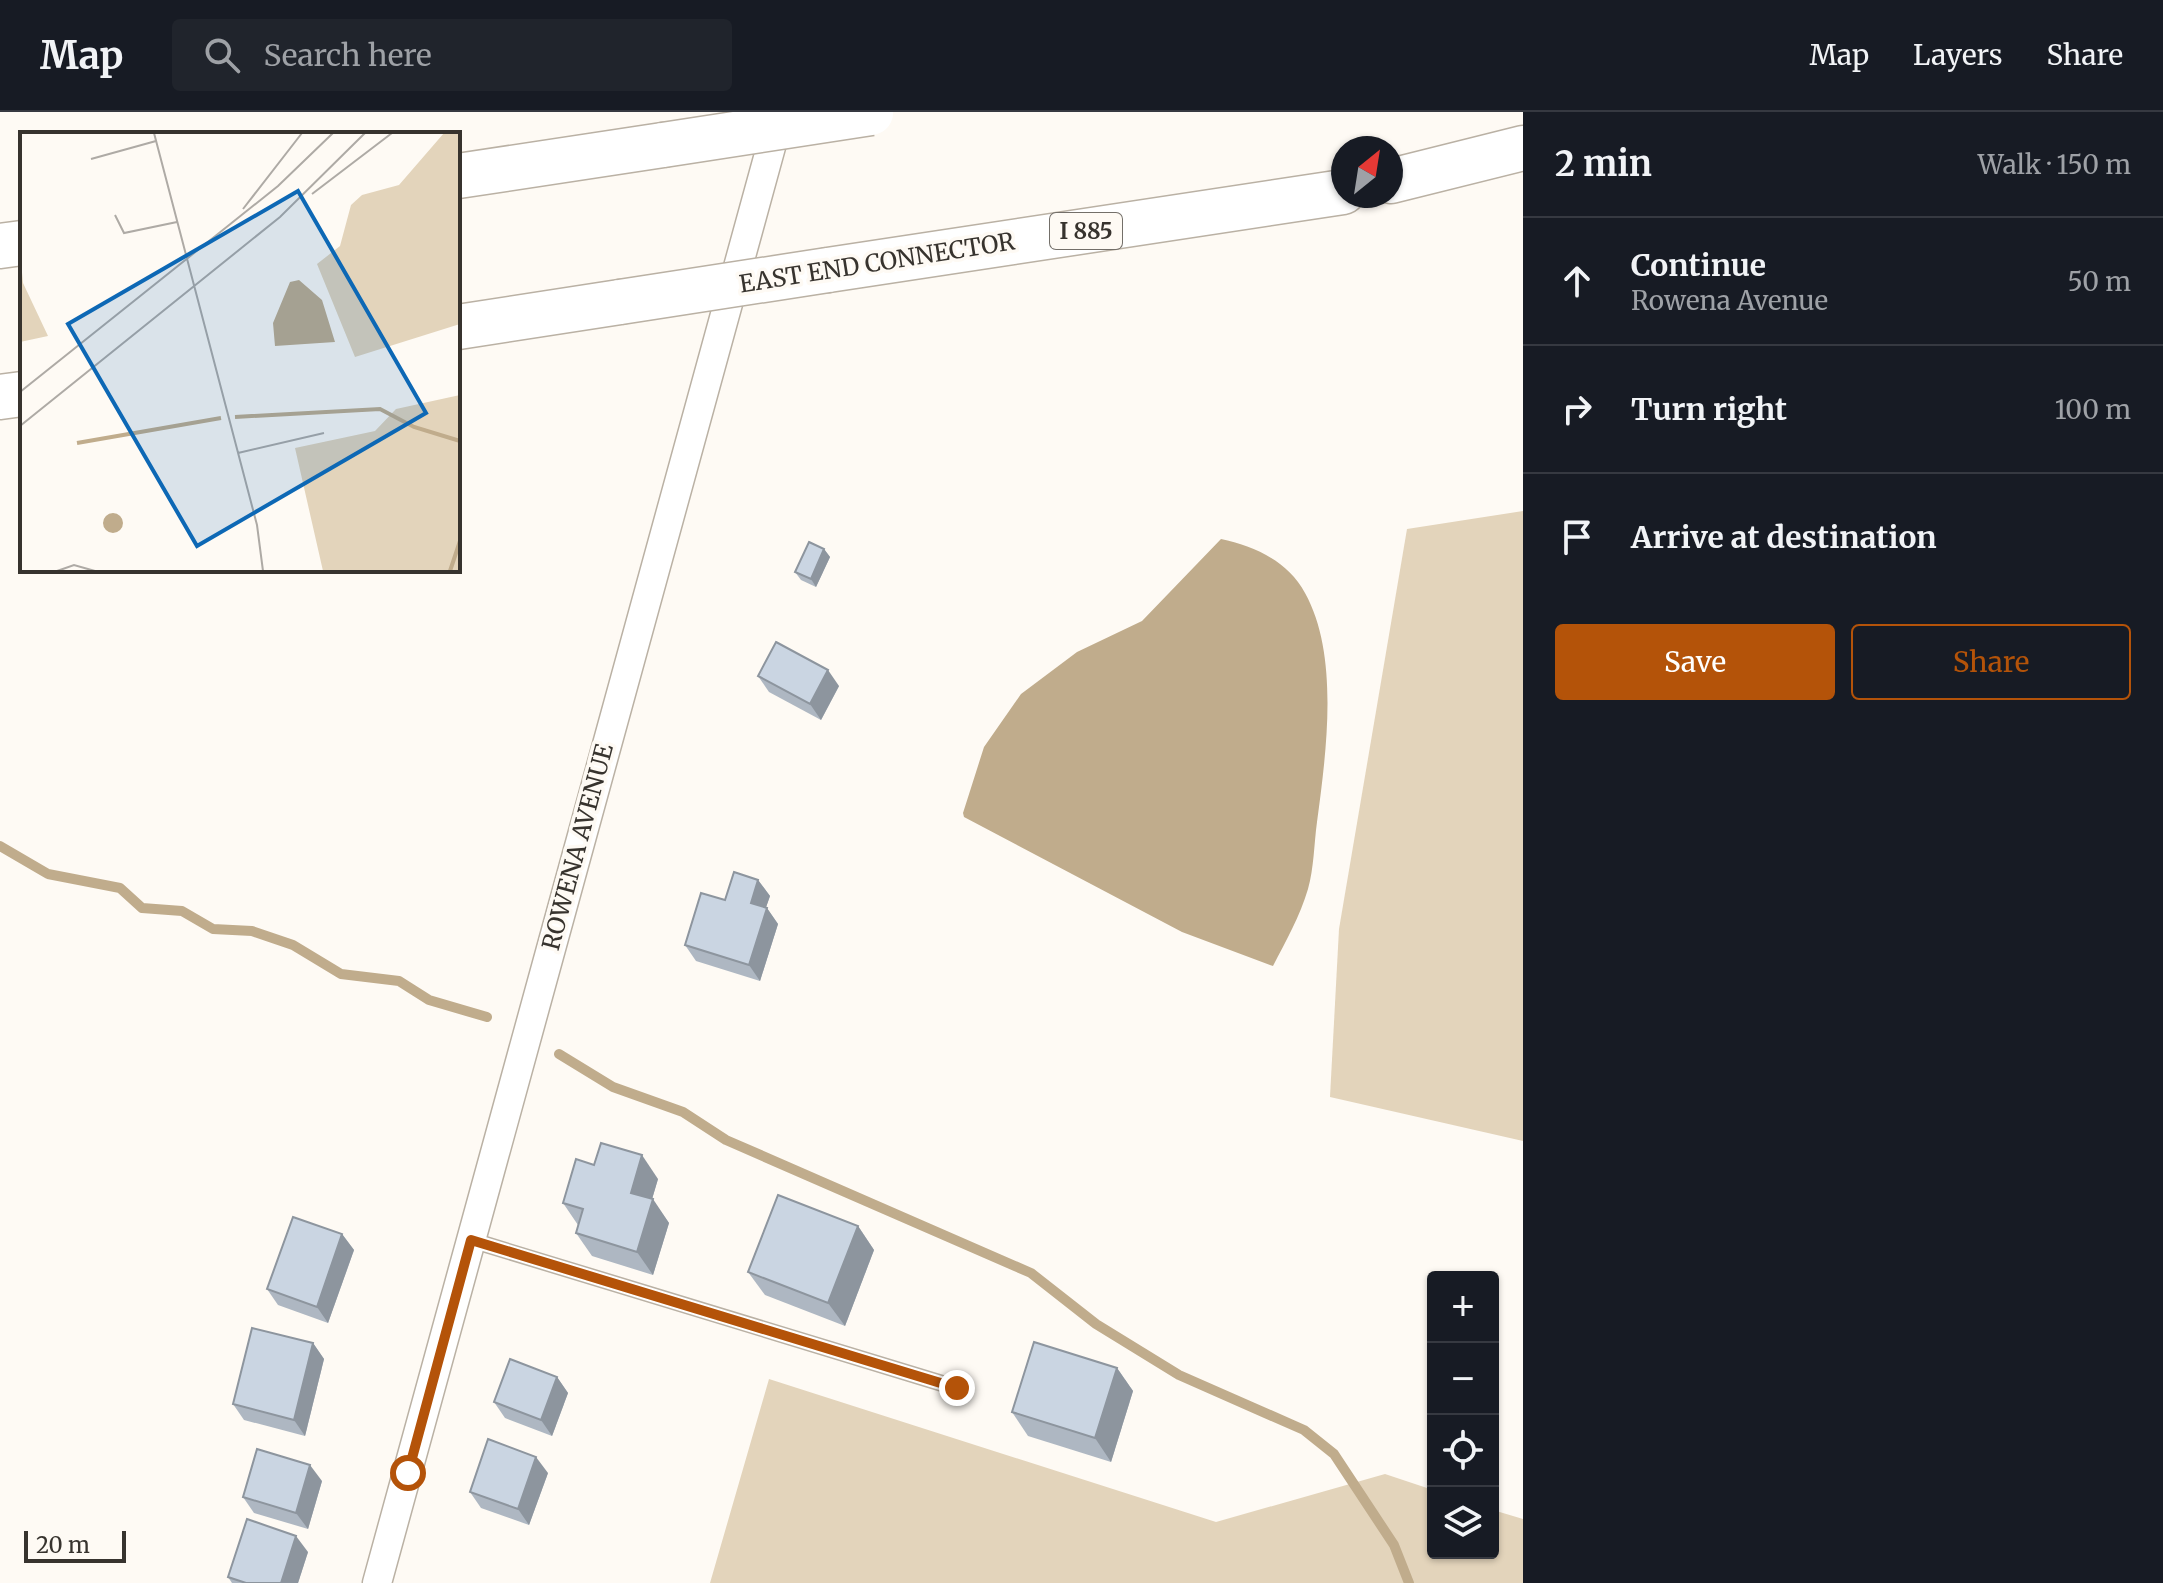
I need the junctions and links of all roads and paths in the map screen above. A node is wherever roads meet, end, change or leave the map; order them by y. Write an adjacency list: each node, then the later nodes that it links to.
1 (781, 112): 14 (street, ROWENA AVENUE)
2 (874, 112): 5 (highway, bridge)
3 (1523, 148): 6 (highway)
4 (1523, 169): 7 (highway)
5 (460, 176)
6 (1403, 180)
7 (1403, 182)
8 (1331, 194): 11 (highway, EAST END CONNECTOR / I 885, bridge)
9 (20, 243): 10 (highway)
10 (0, 246)
11 (460, 327)
12 (20, 394): 13 (highway)
13 (0, 397)
14 (471, 1240): 15 (lane); 16 (street, ROWENA AVENUE)
15 (957, 1388)
16 (377, 1583)

